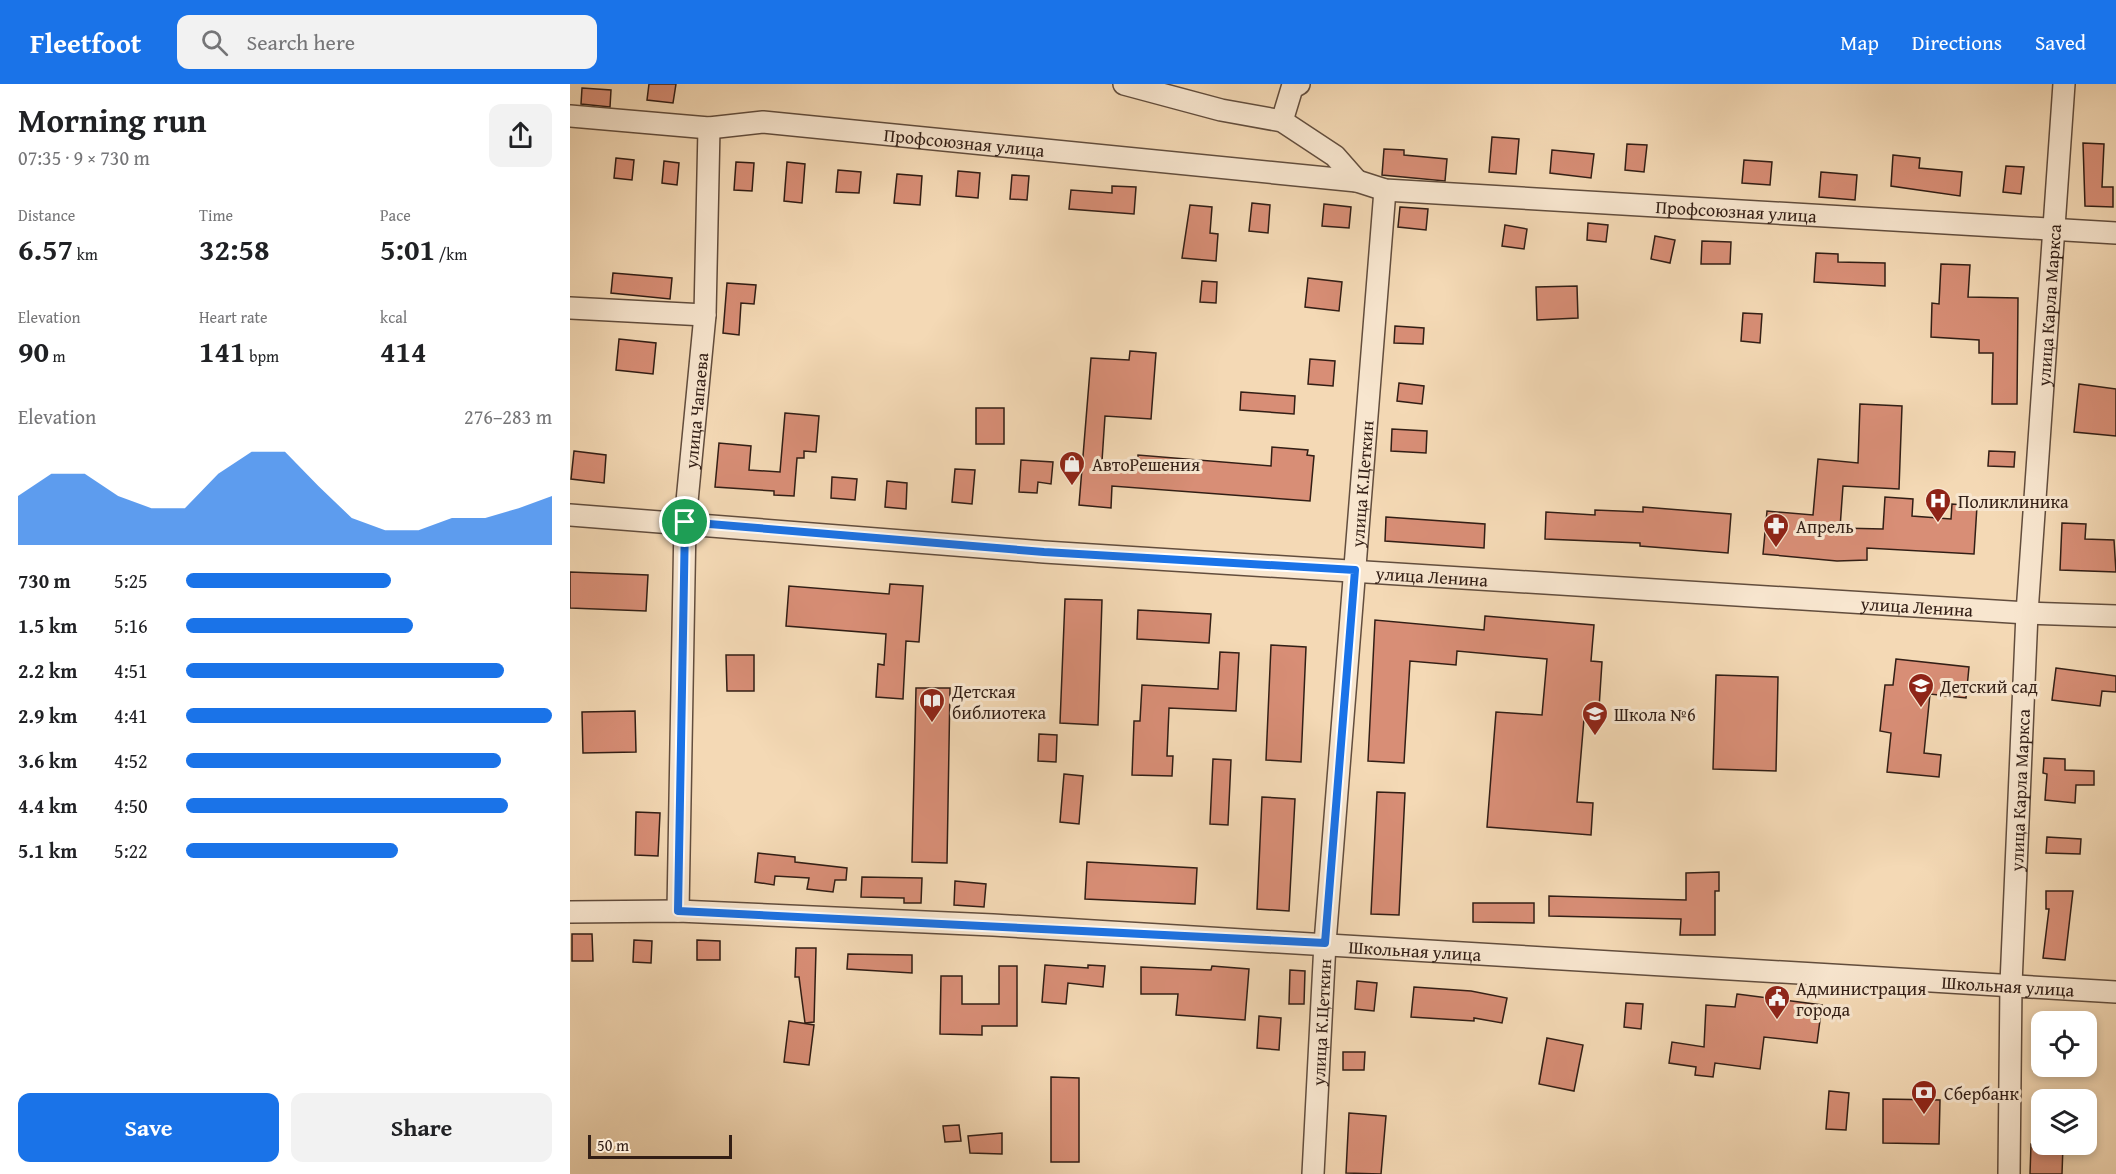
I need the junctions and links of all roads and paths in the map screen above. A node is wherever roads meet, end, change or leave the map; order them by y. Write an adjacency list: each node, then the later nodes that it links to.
1 (1124, 84): 5 (street)
2 (1299, 84): 5 (street)
3 (2064, 84): 9 (street, улица Карла Маркса)
4 (570, 116): 6 (street, Профсоюзная улица)
5 (1282, 121): 7 (street)
6 (709, 128): 7 (street, Профсоюзная улица); 12 (street, улица Чапаева)
7 (1357, 181): 8 (street, Профсоюзная улица)
8 (1385, 190): 9 (street, Профсоюзная улица); 15 (street, улица К.Цеткин)
9 (2055, 228): 10 (street, Профсоюзная улица); 16 (street, улица Карла Маркса)
10 (2116, 233)
11 (570, 308): 12 (street)
12 (705, 315): 14 (street, улица Чапаева)
13 (570, 515): 14 (street, улица Ленина)
14 (685, 522): 15 (street, улица Ленина); 18 (street, улица Чапаева)
15 (1355, 570): 16 (street, улица Ленина); 20 (street, улица К.Цеткин)
16 (2027, 614): 17 (street, улица Ленина); 21 (street, улица Карла Маркса)
17 (2116, 616)
18 (678, 911): 19 (street, Школьная улица); 20 (street, Школьная улица)
19 (570, 912)
20 (1325, 943): 21 (street, Школьная улица); 23 (street, улица К.Цеткин)
21 (2011, 984): 22 (street, Школьная улица); 24 (street, улица Карла Маркса)
22 (2116, 992)
23 (1313, 1174)
24 (2009, 1174)

